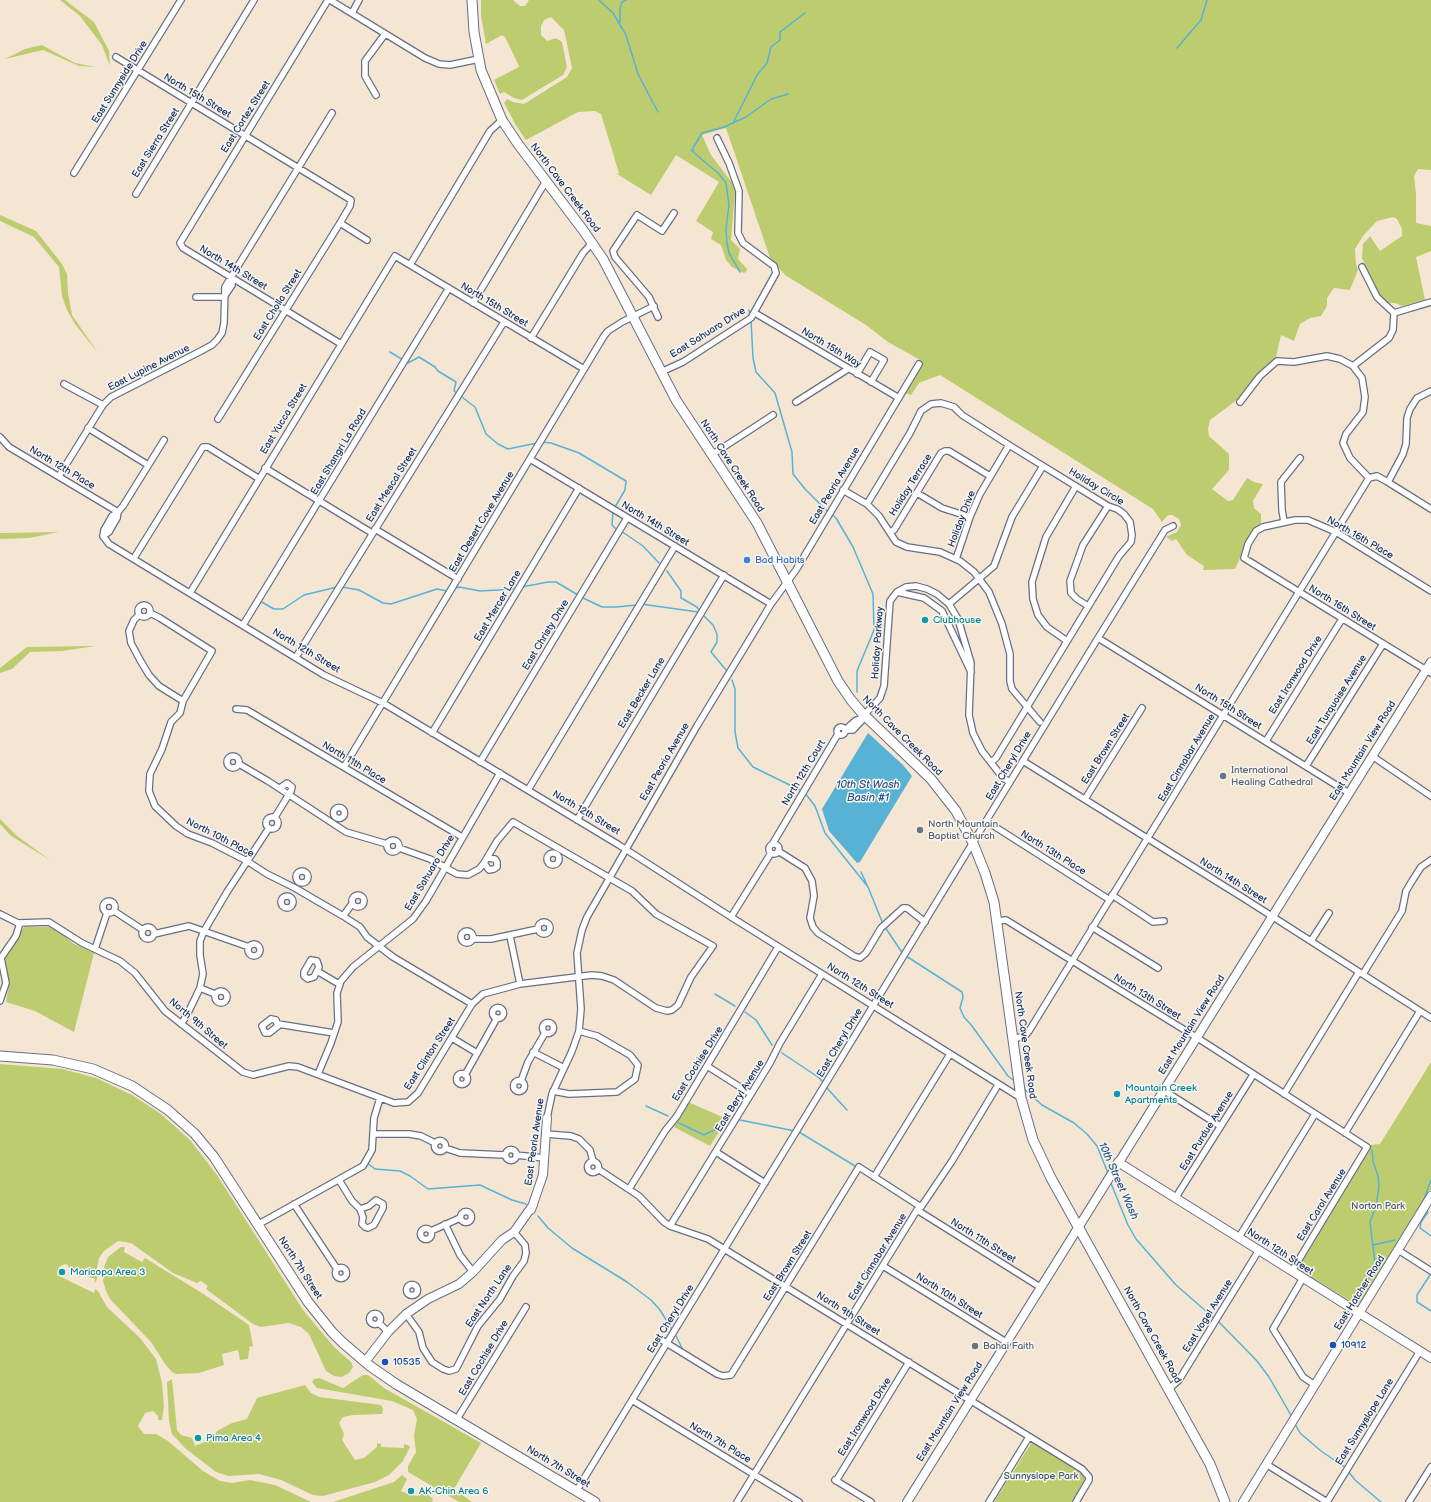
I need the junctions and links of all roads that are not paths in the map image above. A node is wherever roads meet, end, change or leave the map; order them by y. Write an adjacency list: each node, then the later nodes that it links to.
1 (181, 0): 10 (street, East Sunnyside Drive)
2 (254, 0): 12 (street, East Sierra Street)
3 (329, 0): 6 (street); 15 (street, East Cortez Street)
4 (359, 0): 6 (street)
5 (472, 0): 9 (main road, North Cave Creek Road)
6 (352, 13): 7 (street)
7 (385, 34): 9 (street); 11 (street)
8 (116, 57): 10 (street, North 15th Street)
9 (479, 60): 14 (main road, North Cave Creek Road)
10 (138, 70): 12 (street, North 15th Street); 18 (street, East Sunnyside Drive)
11 (376, 95)
12 (192, 103): 15 (street, North 15th Street); 20 (street, East Sierra Street)
13 (332, 113): 17 (street, East Lupine Avenue)
14 (502, 120): 19 (main road, North Cave Creek Road); 28 (street)
15 (246, 135): 17 (street, North 15th Street); 25 (street, East Cortez Street)
16 (717, 138): 38 (street, East Sahuaro Drive)
17 (299, 167): 21 (street, North 15th Street); 30 (street, East Lupine Avenue)
18 (74, 173)
19 (546, 181): 26 (main road, North Cave Creek Road); 35 (street)
20 (136, 194)
21 (351, 200): 23 (street, East Cholla Street)
22 (674, 213): 36 (street)
23 (340, 223): 24 (street); 37 (street, East Cholla Street)
24 (368, 240)
25 (180, 243): 30 (street, North 14th Street)
26 (592, 243): 40 (main road, North Cave Creek Road); 43 (street)
27 (395, 256): 28 (street, North 15th Street); 44 (street, East Yucca Street)
28 (410, 265): 31 (street, North 15th Street)
29 (1362, 267): 39 (street)
30 (232, 277): 33 (street, East Lupine Avenue); 37 (street, North 14th Street)
31 (449, 288): 35 (street, North 15th Street); 79 (street, East Shangri La Road)
32 (196, 297): 33 (street)
33 (224, 297): 57 (street, East Lupine Avenue)
34 (1431, 302): 39 (street)
35 (473, 303): 42 (street, North 15th Street)
36 (654, 306): 40 (street, East Desert Cove Avenue); 41 (street)
37 (285, 310): 44 (street, North 14th Street); 59 (street, East Cholla Street)
38 (755, 313): 48 (street, North 15th Way); 49 (street, East Sahuaro Drive)
39 (1394, 313): 46 (street)
40 (632, 317): 47 (street, East Desert Cove Avenue); 49 (main road, North Cave Creek Road)
41 (658, 317)
42 (504, 322): 43 (street, North 15th Street); 88 (street, East Mescal Street)
43 (531, 338): 47 (street, North 15th Street)
44 (341, 344): 69 (street, East Yucca Street)
45 (919, 364): 54 (street, East Peoria Avenue)
46 (1353, 366): 56 (street); 73 (street)
47 (584, 369): 66 (street, East Desert Cove Avenue)
48 (848, 369): 50 (street, North 15th Way); 55 (street)
49 (661, 372): 64 (main road, North Cave Creek Road)
50 (857, 374): 51 (street, North 15th Way); 51 (street)
51 (871, 382): 54 (street, North 15th Way)
52 (64, 384): 57 (street)
53 (1431, 391): 74 (street)
54 (899, 398): 77 (street, East Peoria Avenue)
55 (796, 402)
56 (1240, 402)
57 (103, 405): 60 (street, East Lupine Avenue)
58 (773, 415): 64 (street)
59 (218, 418)
60 (88, 428): 67 (street); 70 (street, East Lupine Avenue)
61 (0, 437): 70 (street, North 12th Place)
62 (164, 440): 67 (street)
63 (1009, 445): 68 (street, Holiday Circle); 71 (street, Holiday Drive); 80 (street, Holiday Circle)
64 (713, 454): 98 (main road, North Cave Creek Road)
65 (1300, 458): 86 (street)
66 (530, 459): 76 (street, North 14th Street); 96 (street, East Desert Cove Avenue)
67 (148, 465): 83 (street)
68 (1043, 466): 75 (street, Holiday Circle); 97 (street)
69 (265, 468): 72 (street, East Yucca Street); 79 (street)
70 (59, 476): 83 (street, North 12th Place)
71 (990, 476): 78 (street, Holiday Terrace); 84 (street, Holiday Drive)
72 (258, 478): 92 (street); 100 (street, East Yucca Street)
73 (1369, 478): 74 (street); 90 (street, East Cinnabar Avenue)
74 (1388, 482): 82 (street)
75 (1076, 486): 81 (street, Holiday Circle); 111 (street)
76 (579, 488): 85 (street, North 14th Street); 125 (street, East Mercer Lane)
77 (843, 490): 80 (street); 98 (street, East Peoria Avenue)
78 (917, 493): 84 (street); 89 (street, Holiday Terrace)
79 (319, 501): 88 (street); 109 (street, East Shangri La Road)
80 (867, 504): 89 (street)
81 (1108, 506): 105 (street); 105 (street, Holiday Circle)
82 (1431, 509)
83 (118, 512): 92 (street, North 12th Street)
84 (970, 517): 94 (street, Holiday Drive)
85 (627, 518): 91 (street, North 14th Street); 130 (street, East Christy Drive)
86 (1284, 522): 90 (street, North 16th Place); 93 (street, North 16th Place)
87 (1172, 526): 110 (street, East Cheryl Drive)
88 (374, 531): 96 (street); 113 (street, East Mescal Street)
89 (890, 532): 94 (street)
90 (1336, 532): 99 (street, North 16th Place); 102 (street, East Cinnabar Avenue)
91 (675, 546): 95 (street, North 14th Street); 138 (street)
92 (134, 558): 100 (street, North 12th Street)
93 (1244, 558): 102 (street, North 16th Street)
94 (956, 559): 97 (street)
95 (724, 575): 103 (street, North 14th Street); 144 (street, East Becker Lane)
96 (458, 579): 118 (street, East Desert Cove Avenue)
97 (980, 579): 104 (street); 119 (street)
98 (788, 583): 103 (street, East Peoria Avenue); 123 (main road, North Cave Creek Road)
99 (1431, 591)
100 (190, 592): 109 (street, North 12th Street)
101 (897, 592): 104 (street); 116 (street); 123 (street, Holiday Parkway)
102 (1299, 592): 108 (street, North 16th Street); 122 (street, East Cinnabar Avenue)
103 (772, 604): 153 (street, East Peoria Avenue)
104 (949, 604): 116 (street)
105 (1088, 606): 111 (street, Holiday Circle)
106 (150, 613): 107 (street); 107 (street); 117 (street)
107 (139, 615): 117 (street)
108 (1342, 619): 112 (street, North 16th Street); 127 (street, East Ironwood Drive)
109 (244, 625): 113 (street, North 12th Street)
110 (1098, 638): 122 (street, North 15th Street); 129 (street, East Cheryl Drive)
111 (1067, 641): 119 (street, Holiday Circle)
112 (1383, 644): 115 (street, North 16th Street); 133 (street, East Turquoise Avenue)
113 (296, 657): 118 (street, North 12th Street)
114 (1431, 662): 115 (street, East Mountain View Road)
115 (1428, 671): 128 (street, East Mountain View Road)
116 (971, 672): 131 (street)
117 (183, 701): 157 (street, North 10th Place)
118 (383, 703): 125 (street, North 12th Street); 134 (street, East Desert Cove Avenue)
119 (1026, 708): 124 (street); 131 (street, Holiday Circle)
120 (1142, 708): 142 (street, East Brown Street)
121 (236, 709): 134 (street, North 11th Place)
122 (1223, 714): 127 (street, North 15th Street); 148 (street, East Cinnabar Avenue)
123 (865, 715): 126 (street, Holiday Parkway); 151 (main road, North Cave Creek Road)
124 (1040, 722)
125 (432, 733): 130 (street, North 12th Street)
126 (838, 734): 150 (street, North 12th Court)
127 (1266, 741): 133 (street, North 15th Street)
128 (1372, 756): 139 (street, East Mountain View Road); 141 (street)
129 (1023, 761): 136 (street, East Cheryl Drive); 142 (street, North 14th Street)
130 (480, 762): 135 (street, North 12th Street)
131 (991, 762): 136 (street)
132 (239, 764): 137 (street)
133 (1306, 766): 139 (street, North 15th Street)
134 (344, 767): 147 (street, North 11th Place)
135 (500, 773): 138 (street, North 12th Street); 147 (street, East Sahuaro Drive)
136 (1010, 782): 145 (street, East Cheryl Drive)
137 (280, 788): 140 (street); 140 (street)
138 (528, 790): 144 (street, North 12th Street)
139 (1349, 793): 170 (street, East Mountain View Road)
140 (289, 795): 146 (street); 157 (street)
141 (1431, 796)
142 (1085, 799): 148 (street, North 14th Street)
143 (337, 818): 146 (street)
144 (577, 820): 153 (street, North 12th Street)
145 (986, 821): 151 (street, East Cheryl Drive); 163 (street, North 13th Place)
146 (333, 824): 149 (street)
147 (462, 837): 158 (street, East Sahuaro Drive)
148 (1148, 838): 163 (street, East Cinnabar Avenue); 170 (street, North 14th Street)
149 (387, 844): 152 (street); 152 (street)
150 (773, 844): 154 (street); 155 (street)
151 (973, 844): 172 (main road, North Cave Creek Road); 174 (street, East Cheryl Drive)
152 (399, 848): 158 (street)
153 (627, 850): 159 (street, East Peoria Avenue); 171 (street, North 12th Street)
154 (778, 851): 155 (street); 174 (street)
155 (771, 853): 171 (street)
156 (1430, 860): 191 (street)
157 (247, 861): 161 (street, North 10th Place); 179 (street)
158 (444, 867): 159 (street); 184 (street, East Sahuaro Drive)
159 (610, 878): 193 (street, East Peoria Avenue); 193 (street)
160 (299, 882): 161 (street)
161 (295, 888): 162 (street); 169 (street, North 10th Place)
162 (290, 897)
163 (1111, 898): 173 (street, North 13th Place); 176 (street, East Cinnabar Avenue)
164 (352, 904): 169 (street)
165 (114, 911): 166 (street); 166 (street); 178 (street)
166 (107, 913): 187 (street)
167 (1329, 913): 183 (street)
168 (0, 914): 175 (street, North 9th Street)
169 (343, 916): 184 (street, North 10th Place)
170 (1272, 916): 183 (street, North 14th Street); 210 (street, East Mountain View Road)
171 (731, 917): 186 (street, North 12th Street)
172 (997, 921): 188 (street, North 13th Street); 211 (main road, North Cave Creek Road)
173 (1164, 921)
174 (925, 922): 200 (street, East Cheryl Drive)
175 (20, 923): 187 (street, North 9th Street); 198 (street)
176 (1092, 928): 188 (street, East Cinnabar Avenue); 189 (street)
177 (538, 929): 181 (street)
178 (143, 930): 180 (street); 180 (street)
179 (204, 931): 180 (street); 185 (street); 196 (street)
180 (154, 934)
181 (510, 936): 182 (street); 195 (street)
182 (473, 939)
183 (1311, 941): 191 (street, North 14th Street)
184 (378, 946): 194 (street, East Sahuaro Drive); 199 (street, North 10th Place)
185 (249, 947)
186 (778, 947): 192 (street, North 12th Street); 216 (street, East Cochise Drive)
187 (95, 949): 204 (street, North 9th Street)
188 (1072, 961): 210 (street, North 13th Street); 211 (street, East Cinnabar Avenue)
189 (1158, 968)
190 (317, 971): 194 (street)
191 (1361, 973): 201 (street, North 14th Street); 226 (street)
192 (822, 974): 200 (street, North 12th Street); 225 (street, East Beryl Avenue)
193 (578, 976): 195 (street, East Clinton Street); 206 (street, East Peoria Avenue)
194 (339, 984): 207 (street)
195 (520, 984): 199 (street, East Clinton Street)
196 (200, 988): 197 (street); 204 (street)
197 (216, 994)
198 (0, 1001)
199 (472, 1004): 209 (street, East Clinton Street)
200 (873, 1006): 214 (street, North 12th Street); 244 (street, East Cheryl Drive)
201 (1420, 1011): 203 (street, North 14th Street); 232 (street)
202 (497, 1018): 213 (street)
203 (1431, 1018)
204 (181, 1024): 218 (street, North 9th Street)
205 (278, 1024): 207 (street)
206 (579, 1031): 217 (street, East Peoria Avenue); 224 (street)
207 (334, 1033): 218 (street)
208 (545, 1033): 212 (street)
209 (452, 1038): 213 (street); 228 (street, East Clinton Street)
210 (1196, 1038): 220 (street, North 13th Street); 223 (street, East Mountain View Road)
211 (1013, 1039): 227 (main road, North Cave Creek Road)
212 (533, 1052): 217 (street); 221 (street)
213 (477, 1053): 219 (street)
214 (950, 1054): 222 (street, North 12th Street); 242 (street)
215 (0, 1056): 252 (main road, North 7th Street)
216 (707, 1066): 225 (street); 245 (street, East Cochise Drive)
217 (564, 1068): 224 (street, East Peoria Avenue)
218 (318, 1074): 228 (street, North 9th Street)
219 (465, 1075)
220 (1253, 1075): 226 (street, North 13th Street); 231 (street, East Purdue Avenue)
221 (521, 1081)
222 (998, 1085): 227 (street, North 12th Street); 250 (street, East Cinnabar Avenue)
223 (1163, 1090): 231 (street); 239 (street, East Mountain View Road)
224 (553, 1091): 230 (street, East Peoria Avenue)
225 (751, 1094): 236 (street, East Beryl Avenue)
226 (1284, 1094): 229 (street, North 13th Street)
227 (1020, 1095): 254 (main road, North Cave Creek Road)
228 (380, 1098): 233 (street)
229 (1315, 1114): 232 (street, North 13th Street); 258 (street)
230 (547, 1120): 234 (street, East Peoria Avenue)
231 (1220, 1126): 247 (street, East Purdue Avenue)
232 (1345, 1133): 235 (street, North 13th Street)
233 (373, 1134): 237 (street); 243 (street)
234 (546, 1134): 237 (street, East Peoria Avenue); 238 (street, North 9th Street)
235 (1367, 1147): 264 (street, East Carol Avenue)
236 (716, 1152): 244 (street); 255 (street, East Beryl Avenue)
237 (544, 1158): 257 (street, East Peoria Avenue)
238 (593, 1161): 241 (street, North 9th Street); 241 (street, North 9th Street)
239 (1118, 1162): 247 (street, North 12th Street); 254 (street, East Mountain View Road)
240 (859, 1167): 242 (street, North 11th Street); 268 (street, East Brown Street)
241 (598, 1169): 245 (street, North 9th Street)
242 (874, 1177): 250 (street, North 11th Street)
243 (339, 1180): 248 (street); 249 (street)
244 (765, 1183): 259 (street, East Cheryl Drive)
245 (629, 1189): 255 (street, North 9th Street)
246 (1431, 1196): 261 (street, East Hatcher Road)
247 (1176, 1197): 258 (street, North 12th Street)
248 (294, 1204): 252 (street); 263 (street)
249 (360, 1209): 249 (street)
250 (919, 1209): 262 (street, East Cinnabar Avenue); 269 (street, North 11th Street)
251 (460, 1218): 253 (street)
252 (259, 1224): 283 (main road, North 7th Street)
253 (445, 1224): 256 (street); 266 (street)
254 (1079, 1225): 269 (street, East Mountain View Road); 286 (main road, North Cave Creek Road)
255 (670, 1226): 259 (street, North 9th Street)
256 (431, 1231)
257 (515, 1233): 266 (street, East Peoria Avenue); 274 (street, East North Lane)
258 (1240, 1237): 260 (street, North 12th Street)
259 (725, 1249): 268 (street, North 9th Street); 280 (street, East Cheryl Drive)
260 (1260, 1250): 264 (street, North 12th Street); 286 (street, East Vogel Avenue)
261 (1398, 1250): 265 (street); 273 (street, East Hatcher Road)
262 (883, 1266): 276 (street, East Cinnabar Avenue); 279 (street, North 10th Street)
263 (337, 1269)
264 (1292, 1271): 267 (street, North 12th Street)
265 (1431, 1271)
266 (473, 1272): 271 (street, East Peoria Avenue)
267 (1303, 1278): 273 (street, North 12th Street); 285 (street)
268 (786, 1286): 276 (street, North 9th Street); 280 (street, East Brown Street)
269 (1040, 1287): 279 (street, East Mountain View Road)
270 (416, 1294): 271 (street)
271 (422, 1303): 274 (street, East Peoria Avenue)
272 (526, 1307): 289 (street, East Cochise Drive)
273 (1359, 1313): 281 (street, North 12th Street); 285 (street, East Hatcher Road)
274 (406, 1314): 277 (street, East Peoria Avenue)
275 (379, 1323): 277 (street)
276 (847, 1324): 284 (street, North 9th Street); 293 (street, East Cinnabar Avenue)
277 (388, 1332): 283 (street, East Peoria Avenue)
278 (660, 1339): 280 (street)
279 (1006, 1342): 288 (street, East Mountain View Road)
280 (666, 1343): 287 (street, East Cheryl Drive)
281 (1420, 1351): 282 (street, North 12th Street); 304 (street, East Sunnyslope Lane)
282 (1431, 1358)
283 (365, 1362): 289 (main road, North 7th Street)
284 (909, 1362): 288 (street, North 9th Street); 298 (street, East Ironwood Drive)
285 (1315, 1385): 291 (street, East Hatcher Road)
286 (1169, 1389): 302 (main road, North Cave Creek Road)
287 (632, 1400): 293 (street, North 7th Place); 294 (street, East Cheryl Drive)
288 (969, 1400): 290 (street, North 9th Street); 299 (street, East Mountain View Road)
289 (458, 1419): 294 (main road, North 7th Street)
290 (1029, 1437): 300 (street); 301 (street, North 9th Street)
291 (1266, 1464): 303 (street, East Hatcher Road); 304 (street)
292 (1431, 1467): 305 (street)
293 (754, 1474): 296 (street, East Cinnabar Avenue); 297 (street, North 7th Place)
294 (577, 1490): 295 (main road, North 7th Street)
295 (595, 1502)
296 (737, 1502)
297 (799, 1502)
298 (872, 1502)
299 (907, 1502)
300 (989, 1502)
301 (1076, 1502)
302 (1225, 1502)
303 (1243, 1502)
304 (1327, 1502)
305 (1410, 1502)

